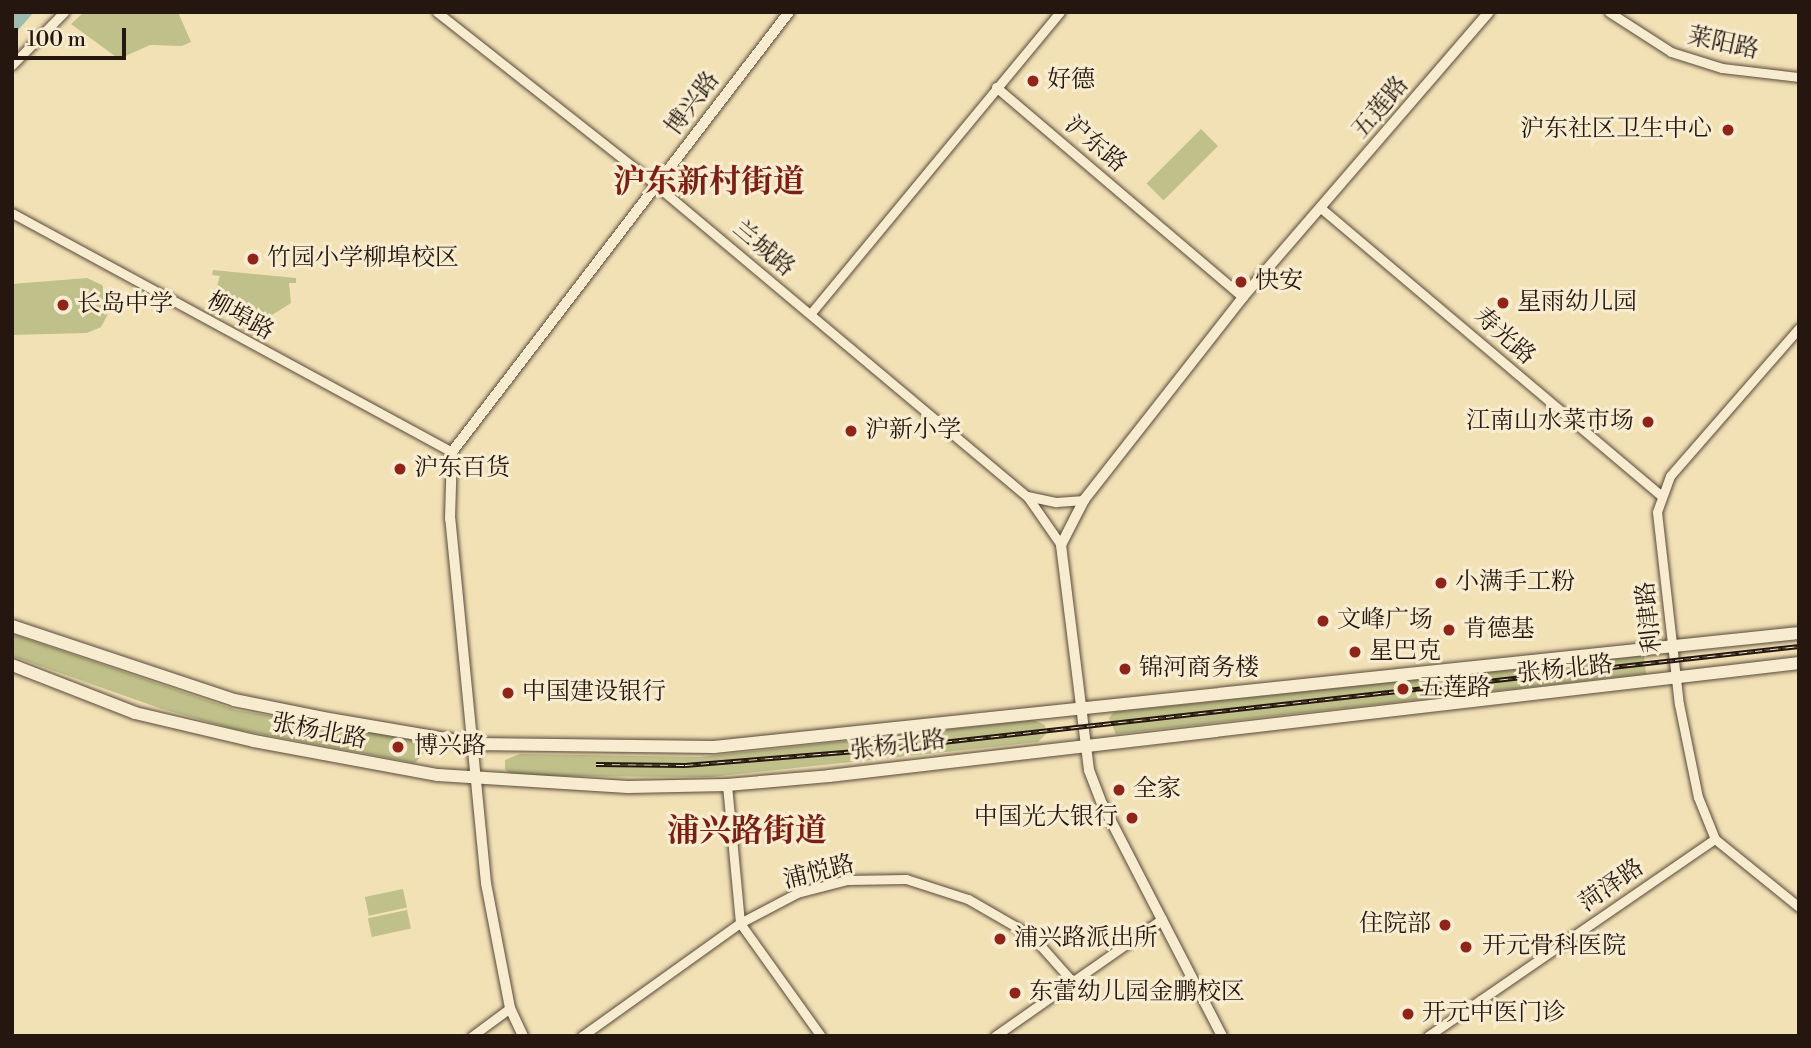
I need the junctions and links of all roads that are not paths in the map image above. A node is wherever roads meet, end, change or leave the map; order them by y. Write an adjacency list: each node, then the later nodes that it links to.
1 (64, 12): 7 (street)
2 (437, 12): 10 (street, 兰城路)
3 (789, 12): 10 (street, 博兴路)
4 (1060, 12): 9 (street)
5 (1489, 12): 11 (street, 五莲路)
6 (1609, 12): 8 (street, 莱阳路)
7 (12, 65)
8 (1799, 77)
9 (996, 88): 13 (street, 沪东路); 14 (street)
10 (657, 186): 14 (street, 兰城路); 16 (street, 博兴路)
11 (1322, 209): 13 (street, 五莲路); 17 (street, 寿光路)
12 (12, 213): 16 (street, 柳埠路)
13 (1243, 298): 19 (street, 五莲路)
14 (811, 313): 18 (street, 兰城路)
15 (1799, 328): 17 (street, 利津路)
16 (452, 452): 28 (street)
17 (1661, 495): 23 (street, 利津路)
18 (1027, 496): 19 (street); 20 (street, 兰城路)
19 (1084, 500): 20 (street, 五莲路)
20 (1061, 545): 27 (street)
21 (12, 626): 28 (main road, 张杨北路)
22 (1799, 633): 23 (main road, 张杨北路)
23 (1671, 645): 26 (street, 利津路); 27 (main road, 张杨北路)
24 (1799, 663): 26 (main road, 张杨北路)
25 (12, 665): 30 (main road, 张杨北路)
26 (1676, 678): 29 (main road, 张杨北路); 32 (street, 利津路)
27 (1079, 710): 28 (main road, 张杨北路); 29 (street)
28 (475, 744): 30 (street)
29 (1084, 744): 31 (main road, 张杨北路); 34 (street)
30 (478, 779): 31 (main road, 张杨北路); 37 (street)
31 (727, 785): 35 (street)
32 (1714, 839): 33 (street); 44 (street, 菏泽路)
33 (1799, 906)
34 (1161, 919): 36 (street); 43 (street)
35 (740, 923): 36 (street, 浦悦路); 40 (street, 浦悦路); 41 (street)
36 (1072, 981): 42 (street)
37 (510, 1008): 38 (street); 39 (street)
38 (472, 1036)
39 (523, 1036)
40 (582, 1036)
41 (821, 1036)
42 (995, 1036)
43 (1222, 1036)
44 (1428, 1036)

